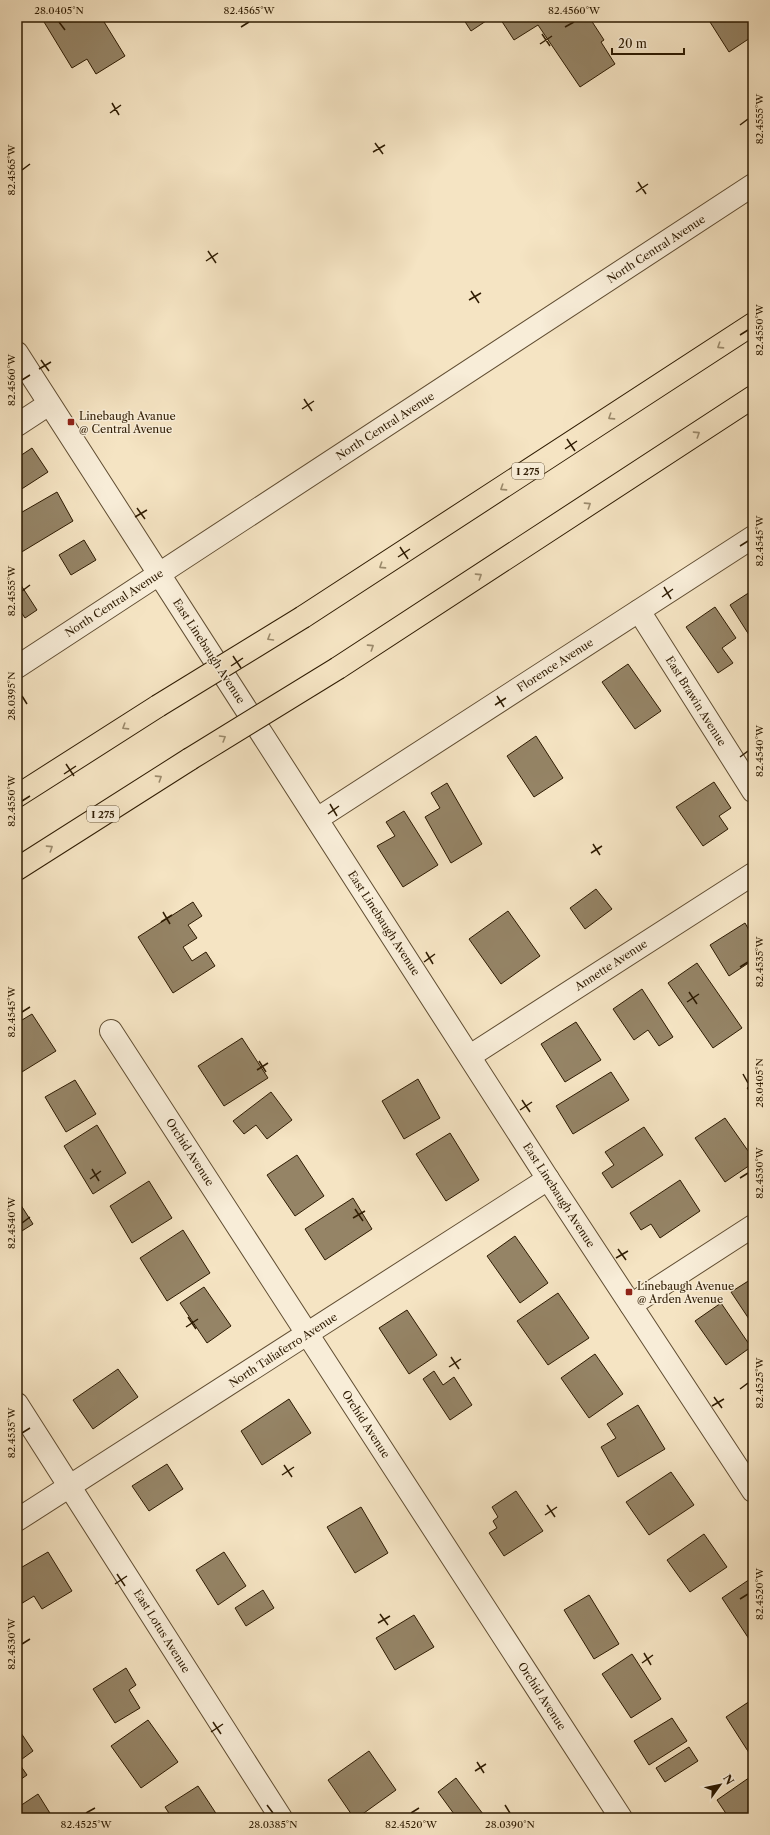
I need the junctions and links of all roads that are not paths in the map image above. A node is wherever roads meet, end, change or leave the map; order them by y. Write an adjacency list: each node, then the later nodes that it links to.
1 (753, 185): 8 (street, North Central Avenue)
2 (753, 324): 12 (highway, I 275, one-way to 12, bridge)
3 (17, 353): 5 (street, East Linebaugh Avenue)
4 (753, 397): 14 (highway, I 275, one-way to 4, bridge)
5 (49, 404): 6 (street); 8 (street, East Linebaugh Avenue)
6 (17, 425)
7 (753, 537): 9 (street, Florence Avenue)
8 (159, 574): 10 (street, North Central Avenue); 13 (street, East Linebaugh Avenue)
9 (639, 611): 11 (street, East Brawin Avenue); 13 (street, Florence Avenue)
10 (17, 667)
11 (753, 791)
12 (17, 796)
13 (317, 819): 17 (street, East Linebaugh Avenue)
14 (17, 869)
15 (753, 874): 17 (street, Annette Avenue)
16 (111, 1030): 21 (street, Orchid Avenue)
17 (470, 1056): 18 (street, East Linebaugh Avenue)
18 (548, 1179): 20 (street, East Linebaugh Avenue); 21 (street, North Taliaferro Avenue)
19 (753, 1226): 20 (street)
20 (631, 1305): 24 (street, East Linebaugh Avenue)
21 (308, 1334): 23 (street, North Taliaferro Avenue); 27 (street, Orchid Avenue)
22 (17, 1404): 23 (street, East Lotus Avenue)
23 (70, 1486): 25 (street, North Taliaferro Avenue); 26 (street, East Lotus Avenue)
24 (753, 1492)
25 (17, 1520)
26 (281, 1818)
27 (621, 1818)

